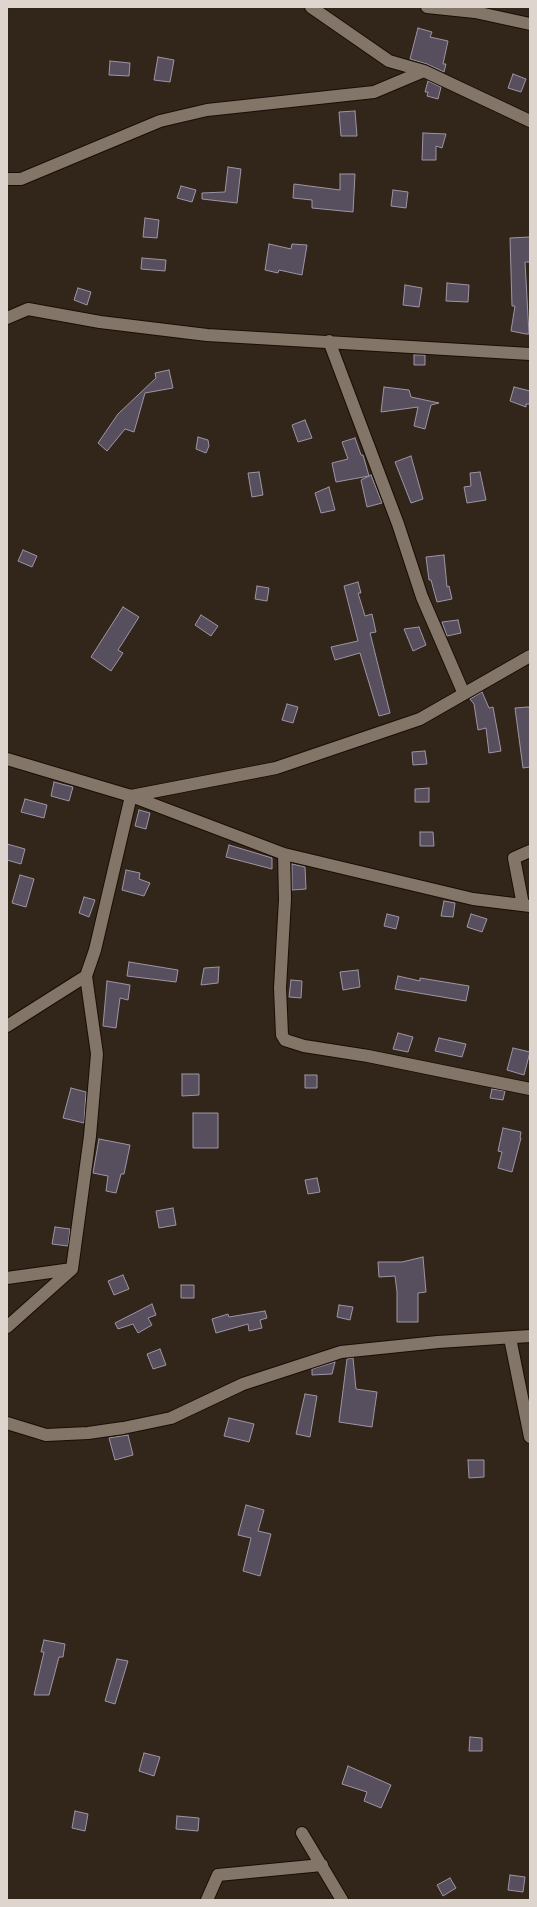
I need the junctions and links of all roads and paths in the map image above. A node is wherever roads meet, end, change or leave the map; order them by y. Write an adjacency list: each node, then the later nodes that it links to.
1 (311, 7): 4 (street)
2 (434, 8): 3 (street)
3 (530, 24)
4 (424, 71): 5 (street); 6 (street)
5 (530, 121)
6 (7, 179)
7 (7, 318): 8 (street)
8 (329, 341): 9 (street); 11 (street)
9 (530, 354)
10 (530, 656): 11 (street)
11 (464, 694): 13 (street)
12 (7, 759): 13 (street)
13 (131, 796): 15 (street); 17 (street)
14 (530, 851): 16 (street)
15 (284, 854): 16 (street); 19 (street)
16 (527, 906)
17 (86, 976): 18 (street); 20 (street)
18 (7, 1026)
19 (530, 1089)
20 (72, 1269): 21 (street); 22 (street)
21 (7, 1278)
22 (7, 1327)
23 (530, 1336): 24 (street)
24 (510, 1338): 25 (street); 26 (street)
25 (7, 1424)
26 (530, 1437)
27 (302, 1833): 28 (street)
28 (322, 1865): 29 (street); 30 (street)
29 (207, 1900)
30 (342, 1900)

